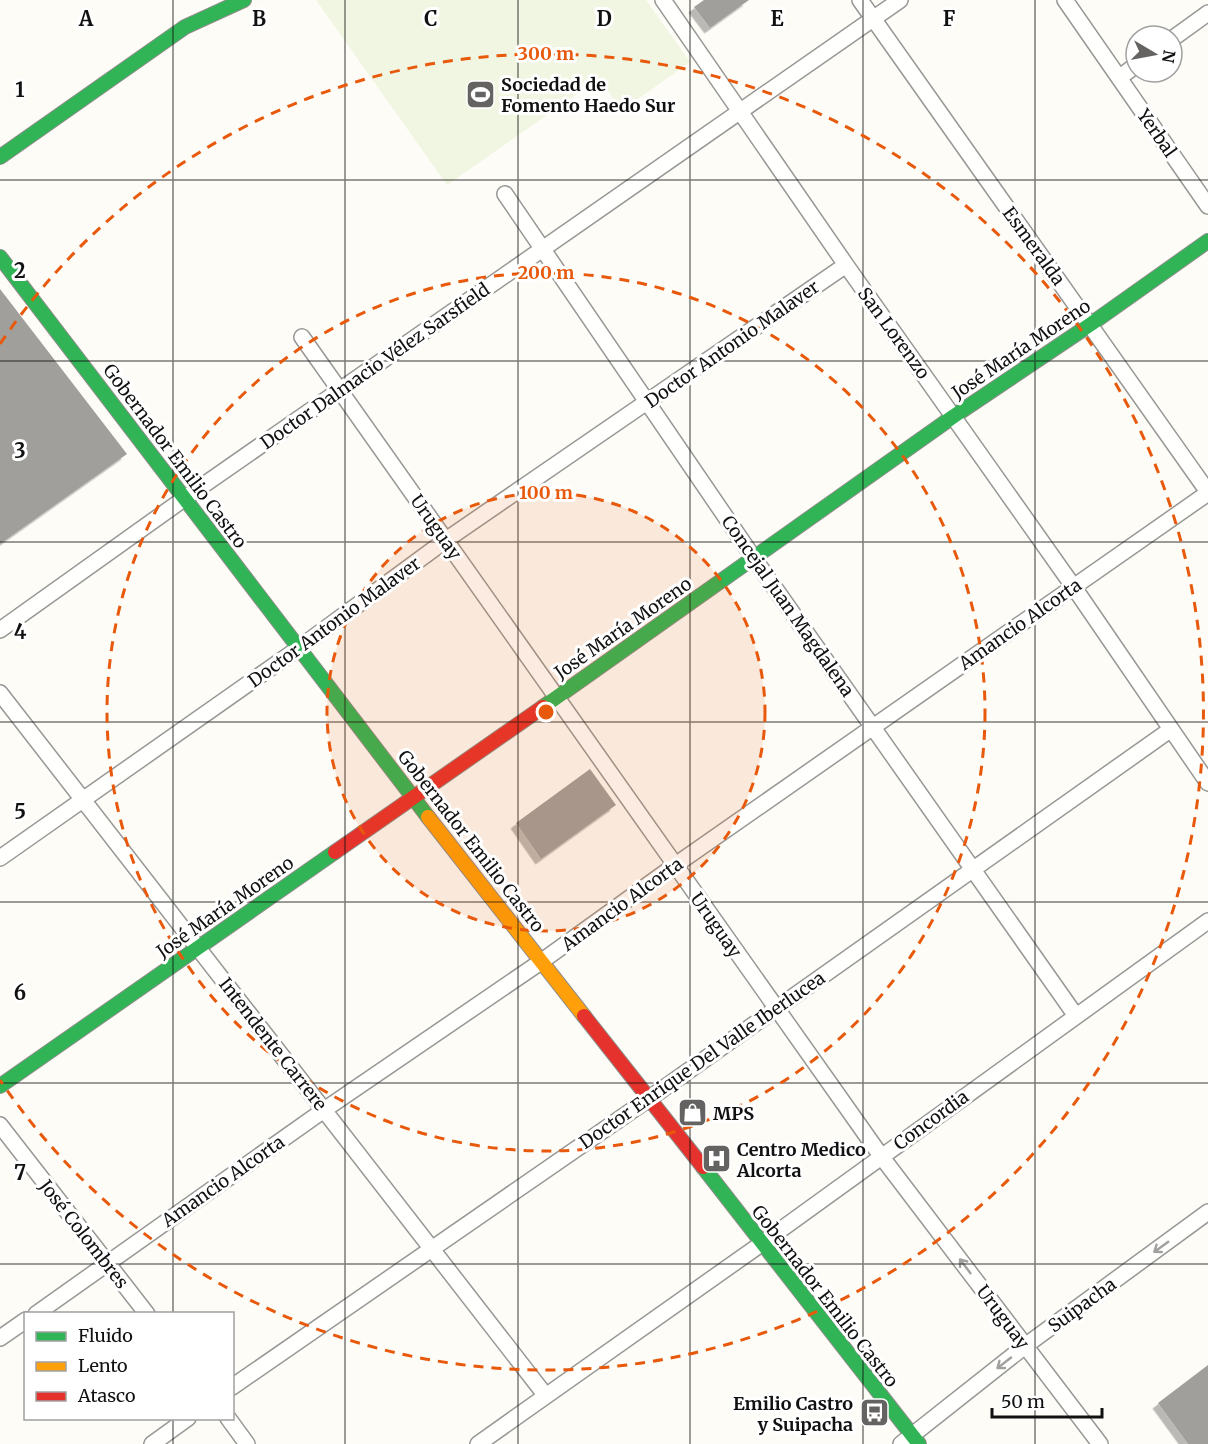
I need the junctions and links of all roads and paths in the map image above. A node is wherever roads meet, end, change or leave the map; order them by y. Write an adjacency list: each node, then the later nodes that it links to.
1 (244, 0): 12 (street)
2 (860, 0): 7 (street, Esmeralda)
3 (900, 0): 7 (street, Doctor Dalmacio Vélez Sarsfield)
4 (1065, 0): 10 (street, Yerbal)
5 (668, 2): 11 (street, San Lorenzo)
6 (1208, 13): 8 (street)
7 (873, 19): 11 (street, Doctor Dalmacio Vélez Sarsfield); 19 (street, Esmeralda)
8 (1184, 30)
9 (1124, 74): 10 (street)
10 (1119, 78): 14 (street, Yerbal)
11 (741, 112): 16 (street, Doctor Dalmacio Vélez Sarsfield); 18 (street, San Lorenzo)
12 (0, 157)
13 (505, 194): 16 (street, Concejal Juan Magdalena)
14 (1208, 206)
15 (1208, 241): 19 (street, José María Moreno)
16 (542, 249): 21 (street, Doctor Dalmacio Vélez Sarsfield); 22 (street, Concejal Juan Magdalena)
17 (0, 257): 25 (street, Gobernador Emilio Castro)
18 (846, 265): 22 (street, Doctor Antonio Malaver); 23 (street, San Lorenzo)
19 (1091, 324): 23 (street, José María Moreno); 24 (street, Esmeralda)
20 (303, 337): 21 (street, Uruguay)
21 (340, 390): 25 (street, Doctor Dalmacio Vélez Sarsfield); 26 (street, Uruguay)
22 (647, 402): 26 (street, Doctor Antonio Malaver); 27 (street, Concejal Juan Magdalena)
23 (954, 416): 27 (street, José María Moreno); 28 (street, San Lorenzo)
24 (1208, 492): 28 (street, Amancio Alcorta)
25 (185, 498): 29 (street, Doctor Dalmacio Vélez Sarsfield); 30 (street, Gobernador Emilio Castro)
26 (446, 540): 30 (street, Doctor Antonio Malaver); 32 (street, Uruguay)
27 (753, 557): 32 (street, José María Moreno); 33 (street, Concejal Juan Magdalena)
28 (1073, 586): 33 (street, Amancio Alcorta); 34 (street, San Lorenzo)
29 (0, 630)
30 (299, 648): 36 (street, Gobernador Emilio Castro); 37 (street, Doctor Antonio Malaver)
31 (0, 693): 37 (street, Intendente Carrere)
32 (556, 698): 36 (street, José María Moreno); 39 (street, Uruguay)
33 (874, 728): 39 (street, Amancio Alcorta); 40 (street, Concejal Juan Magdalena)
34 (1170, 730): 35 (street, San Lorenzo); 40 (street, Doctor Enrique Del Valle Iberlucea)
35 (1208, 783)
36 (413, 797): 42 (street, José María Moreno); 43 (street, Gobernador Emilio Castro)
37 (84, 800): 38 (street, Doctor Antonio Malaver); 42 (street, Intendente Carrere)
38 (0, 858)
39 (674, 866): 43 (street, Amancio Alcorta); 44 (street, Uruguay)
40 (973, 868): 44 (street, Doctor Enrique Del Valle Iberlucea); 45 (street, Concejal Juan Magdalena)
41 (1208, 921): 45 (street, Concordia)
42 (199, 948): 46 (street, José María Moreno); 48 (street, Intendente Carrere)
43 (542, 961): 47 (street, Gobernador Emilio Castro); 48 (street, Amancio Alcorta)
44 (775, 1009): 47 (street, Doctor Enrique Del Valle Iberlucea); 50 (street, Uruguay)
45 (1076, 1016): 50 (street, Concordia)
46 (0, 1086)
47 (650, 1098): 52 (street, Gobernador Emilio Castro); 53 (street, Doctor Enrique Del Valle Iberlucea)
48 (324, 1110): 53 (street, Intendente Carrere); 54 (street, Amancio Alcorta)
49 (0, 1125): 54 (street, José Colombres)
50 (881, 1156): 52 (street, Concordia); 59 (street, Uruguay, one-way to 50)
51 (1208, 1212): 59 (street, Suipacha, one-way to 59)
52 (761, 1244): 61 (street, Concordia); 64 (street, Gobernador Emilio Castro)
53 (432, 1248): 60 (street, Doctor Enrique Del Valle Iberlucea); 61 (street, Intendente Carrere)
54 (108, 1264): 55 (street, Amancio Alcorta); 56 (street, José Colombres)
55 (39, 1312)
56 (145, 1312)
57 (24, 1321): 58 (street)
58 (0, 1338)
59 (1025, 1346): 64 (street, Suipacha, one-way to 64); 68 (street, Uruguay)
60 (234, 1386)
61 (546, 1396): 67 (street, Concordia)
62 (187, 1420): 65 (street)
63 (229, 1420): 66 (street)
64 (911, 1441)
65 (152, 1444)
66 (247, 1444)
67 (478, 1444)
68 (1100, 1444)

